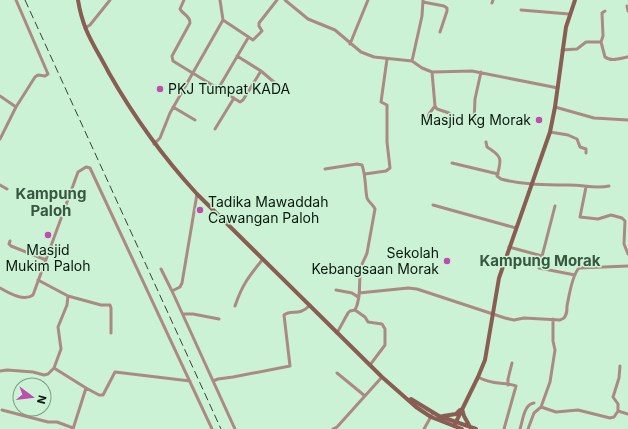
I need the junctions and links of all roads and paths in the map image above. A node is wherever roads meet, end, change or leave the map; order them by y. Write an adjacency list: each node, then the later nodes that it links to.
1 (16, 0): 37 (street)
2 (78, 0): 17 (main road)
3 (110, 0): 17 (street)
4 (184, 0): 30 (street)
5 (220, 0): 16 (street)
6 (277, 0): 19 (street)
7 (285, 0): 21 (street)
8 (368, 0): 21 (street)
9 (575, 0): 15 (main road)
10 (423, 1): 18 (street); 26 (street)
11 (627, 6): 14 (street)
12 (521, 10): 15 (street)
13 (605, 11): 20 (street)
14 (628, 11)
15 (569, 14): 22 (main road)
16 (223, 20): 19 (street); 30 (street)
17 (85, 28): 49 (main road)
18 (440, 32)
19 (248, 38): 23 (street)
20 (601, 42): 22 (street); 24 (street)
21 (350, 44): 25 (street)
22 (562, 50): 33 (main road)
23 (237, 56): 27 (street); 31 (street)
24 (628, 57)
25 (387, 60): 26 (street); 53 (street)
26 (412, 61): 28 (street)
27 (261, 71): 32 (street); 35 (street)
28 (432, 72): 29 (street); 36 (street)
29 (481, 72): 33 (street); 43 (street)
30 (193, 74): 31 (street); 38 (street)
31 (218, 88): 35 (street)
32 (281, 88)
33 (558, 88): 39 (main road)
34 (0, 96): 37 (street)
35 (234, 98): 45 (street)
36 (435, 106): 40 (street); 44 (street)
37 (16, 107): 47 (street)
38 (173, 107): 41 (street); 49 (street)
39 (555, 107): 42 (street); 46 (main road)
40 (452, 119)
41 (195, 120)
42 (628, 120)
43 (474, 122)
44 (427, 123)
45 (215, 129)
46 (550, 132): 50 (street); 55 (main road)
47 (0, 139)
48 (486, 142): 54 (street)
49 (154, 144): 60 (main road)
50 (586, 153)
51 (452, 163): 54 (street)
52 (325, 169): 53 (street)
53 (365, 174): 78 (street)
54 (498, 174): 55 (street)
55 (532, 184): 58 (street); 63 (main road)
56 (0, 186): 59 (street)
57 (610, 186): 58 (street)
58 (586, 187): 66 (street)
59 (7, 189)
60 (197, 194): 68 (main road); 77 (street)
61 (433, 205): 63 (street)
62 (555, 206): 67 (street)
63 (516, 228): 65 (main road)
64 (10, 240): 69 (street)
65 (509, 247): 67 (street); 85 (main road)
66 (628, 254)
67 (542, 256): 73 (street)
68 (263, 259): 81 (main road); 82 (street)
69 (46, 260): 74 (street); 98 (street)
70 (628, 260): 71 (street)
71 (628, 266): 73 (street)
72 (161, 269): 77 (street)
73 (575, 275): 87 (street)
74 (38, 280): 75 (street); 79 (street)
75 (0, 288)
76 (336, 290): 80 (street)
77 (172, 291): 84 (street)
78 (359, 293): 80 (street); 85 (street)
79 (68, 296): 89 (street); 93 (street)
80 (358, 297): 83 (street)
81 (310, 305): 88 (main road); 99 (street)
82 (235, 306)
83 (355, 310): 88 (street); 91 (street)
84 (183, 314): 86 (street); 99 (street)
85 (493, 314): 87 (street); 97 (main road)
86 (219, 319)
87 (553, 320): 104 (street)
88 (337, 333): 91 (main road)
89 (111, 334)
90 (512, 364): 100 (street)
91 (370, 365): 96 (main road)
92 (620, 366): 107 (street)
93 (54, 368): 94 (street); 101 (street)
94 (0, 371)
95 (337, 373): 102 (street)
96 (382, 377): 102 (street); 109 (main road)
97 (478, 377): 100 (street); 105 (main road)
98 (190, 381): 101 (street); 114 (street)
99 (213, 381): 115 (street)
100 (508, 385): 120 (street)
101 (86, 388): 113 (street)
102 (365, 396): 116 (street)
103 (534, 403): 121 (street)
104 (541, 407): 107 (street); 122 (street)
105 (462, 409): 110 (main road); 111 (main road); 112 (main road)
106 (2, 410): 113 (street)
107 (618, 411): 108 (street)
108 (628, 414)
109 (432, 415): 110 (main road); 111 (main road); 117 (street)
110 (440, 416): 111 (main road)
111 (455, 424): 112 (main road); 118 (main road)
112 (470, 427): 119 (main road)
113 (73, 429)
114 (212, 429)
115 (235, 429)
116 (333, 429)
117 (424, 429)
118 (462, 429)
119 (476, 429)
120 (504, 429)
121 (520, 429)
122 (528, 429)

